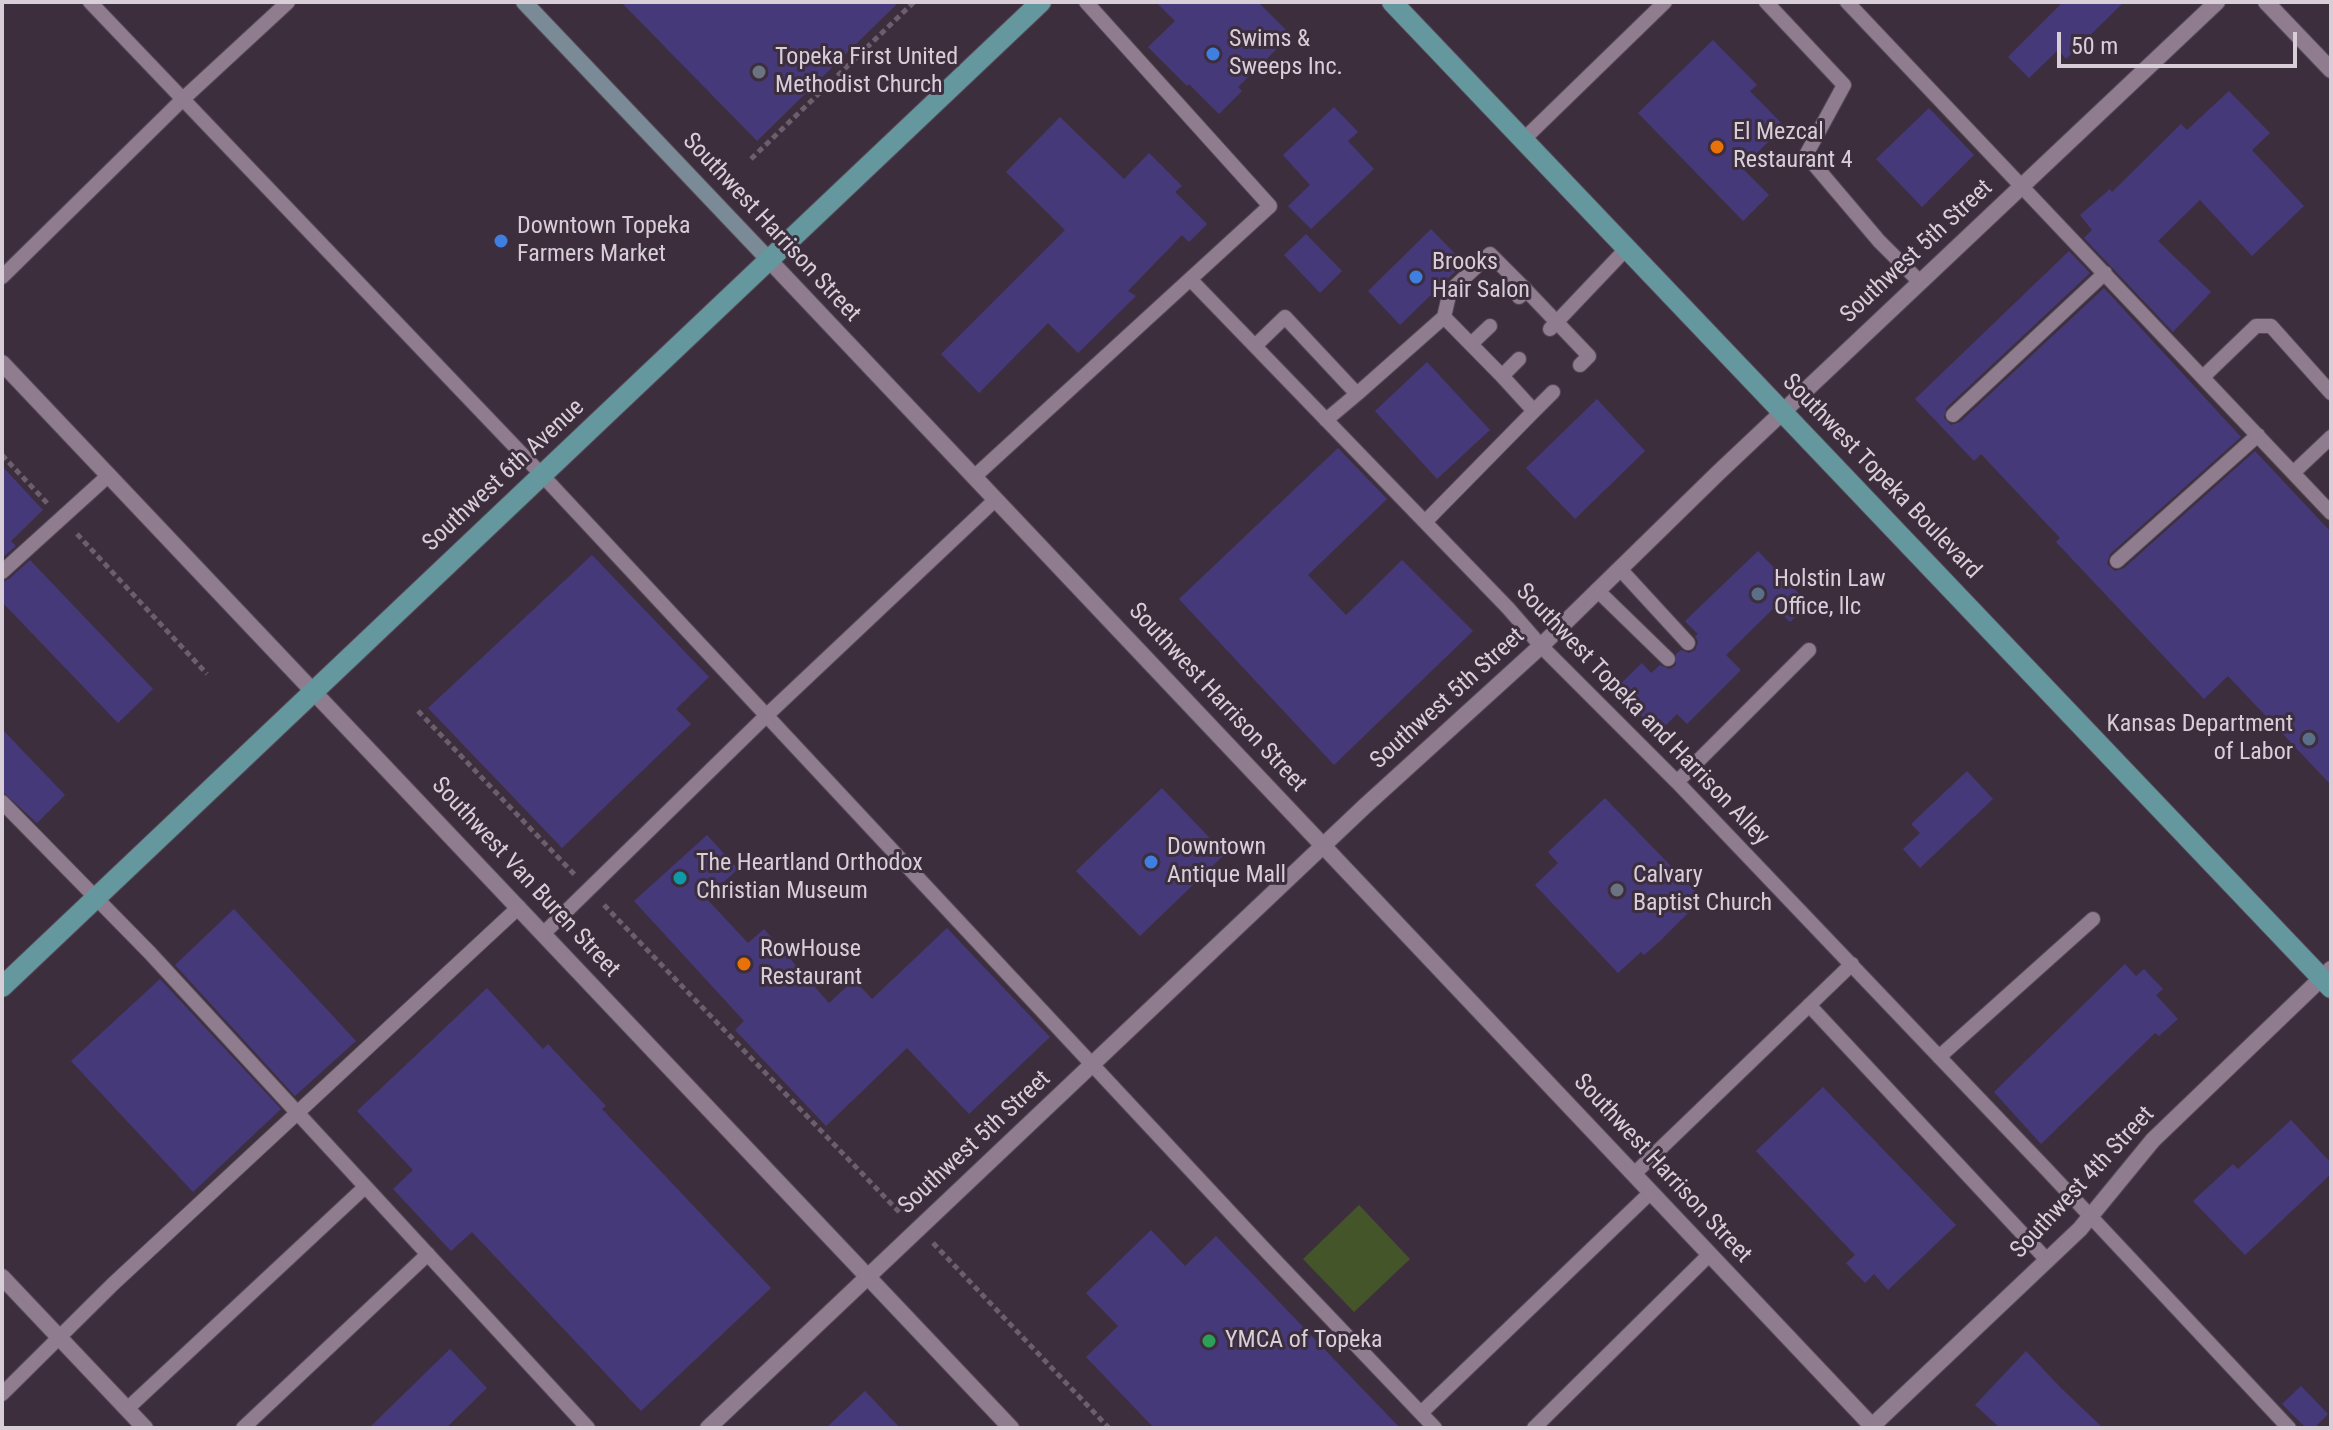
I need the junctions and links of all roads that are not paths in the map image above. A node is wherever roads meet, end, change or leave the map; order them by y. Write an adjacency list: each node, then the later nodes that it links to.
1 (90, 2): 13 (lane)
2 (288, 2): 13 (lane)
3 (524, 2): 17 (main road, Southwest Harrison Street)
4 (1041, 2): 17 (main road, Southwest 6th Avenue)
5 (1086, 2): 20 (lane)
6 (1392, 2): 14 (main road, Southwest Topeka Boulevard)
7 (1665, 2): 14 (lane)
8 (1766, 2): 21 (lane)
9 (1847, 2): 15 (lane)
10 (2217, 2): 15 (street, Southwest 5th Street)
11 (2266, 2): 12 (street)
12 (2331, 70)
13 (183, 99): 19 (lane); 43 (lane)
14 (1523, 140): 16 (main road, Southwest Topeka Boulevard)
15 (2023, 185): 18 (lane); 21 (street, Southwest 5th Street)
16 (1627, 248): 24 (lane); 36 (main road, Southwest Topeka Boulevard)
17 (769, 260): 43 (main road, Southwest 6th Avenue); 44 (street, Southwest Harrison Street)
18 (2105, 273): 31 (lane); 37 (lane)
19 (2, 277)
20 (1190, 279): 26 (lane, Southwest Topeka and Harrison Alley); 44 (lane)
21 (1920, 282): 36 (street, Southwest 5th Street)
22 (1444, 317): 24 (lane); 25 (lane); 34 (lane)
23 (1490, 326): 25 (lane)
24 (1553, 326): 29 (lane)
25 (1471, 344): 30 (lane)
26 (1255, 346): 34 (lane); 38 (lane, Southwest Topeka and Harrison Alley)
27 (1519, 359): 30 (lane)
28 (2, 363): 42 (street, Southwest Van Buren Street)
29 (1580, 365)
30 (1502, 376): 35 (lane)
31 (2203, 377): 33 (lane); 39 (lane)
32 (1553, 392): 35 (lane)
33 (2331, 393)
34 (1357, 394): 38 (lane)
35 (1534, 411): 47 (lane)
36 (1783, 412): 49 (street, Southwest 5th Street); 66 (main road, Southwest Topeka Boulevard)
37 (1953, 415)
38 (1326, 420): 47 (lane, Southwest Topeka and Harrison Alley)
39 (2258, 435): 41 (lane); 48 (lane)
40 (2331, 437): 41 (lane)
41 (2293, 473): 46 (lane)
42 (109, 475): 50 (lane); 56 (street, Southwest Van Buren Street)
43 (542, 475): 56 (main road, Southwest 6th Avenue); 57 (lane)
44 (974, 477): 45 (street, Southwest Harrison Street)
45 (995, 500): 57 (lane); 60 (street, Southwest Harrison Street)
46 (2331, 513)
47 (1425, 522): 53 (lane, Southwest Topeka and Harrison Alley)
48 (2117, 561)
49 (1620, 569): 51 (street, Southwest 5th Street); 52 (lane)
50 (2, 572)
51 (1597, 590): 53 (street, Southwest 5th Street); 55 (lane)
52 (1688, 643)
53 (1541, 646): 58 (lane, Southwest Topeka and Harrison Alley); 60 (street, Southwest 5th Street)
54 (1809, 650): 58 (lane)
55 (1668, 659)
56 (314, 691): 61 (main road, Southwest 6th Avenue); 62 (street, Southwest Van Buren Street)
57 (767, 715): 64 (lane); 70 (lane)
58 (1677, 782): 65 (lane, Southwest Topeka and Harrison Alley)
59 (2, 802): 61 (lane)
60 (1324, 846): 70 (street, Southwest 5th Street); 72 (street, Southwest Harrison Street)
61 (97, 897): 67 (main road, Southwest 6th Avenue); 71 (lane)
62 (519, 907): 64 (street, Southwest Van Buren Street); 71 (lane)
63 (2093, 919): 69 (lane)
64 (544, 933): 79 (street, Southwest Van Buren Street)
65 (1852, 964): 68 (lane); 69 (lane, Southwest Topeka and Harrison Alley)
66 (2328, 978): 75 (street, Southwest 4th Street)
67 (2, 987)
68 (1809, 1005): 72 (lane); 78 (lane)
69 (1939, 1057): 75 (lane, Southwest Topeka and Harrison Alley)
70 (1092, 1065): 79 (street, Southwest 5th Street); 84 (lane)
71 (297, 1113): 73 (lane); 81 (lane)
72 (1634, 1174): 74 (street, Southwest Harrison Street)
73 (365, 1187): 76 (lane); 83 (lane)
74 (1651, 1192): 77 (street, Southwest Harrison Street); 84 (lane)
75 (2090, 1216): 78 (street, Southwest 4th Street); 93 (lane, Southwest Topeka and Harrison Alley)
76 (428, 1254): 87 (lane); 88 (lane)
77 (1710, 1254): 85 (street, Southwest Harrison Street); 92 (lane)
78 (2047, 1260): 85 (street, Southwest 4th Street)
79 (869, 1276): 89 (street, Southwest 5th Street); 90 (street, Southwest Van Buren Street)
80 (2, 1277): 81 (street)
81 (59, 1338): 82 (lane); 83 (street)
82 (2, 1394)
83 (127, 1409): 86 (street)
84 (1421, 1413): 91 (lane)
85 (1872, 1427)
86 (145, 1428)
87 (243, 1428)
88 (588, 1428)
89 (708, 1428)
90 (1011, 1428)
91 (1435, 1428)
92 (1534, 1428)
93 (2289, 1428)

